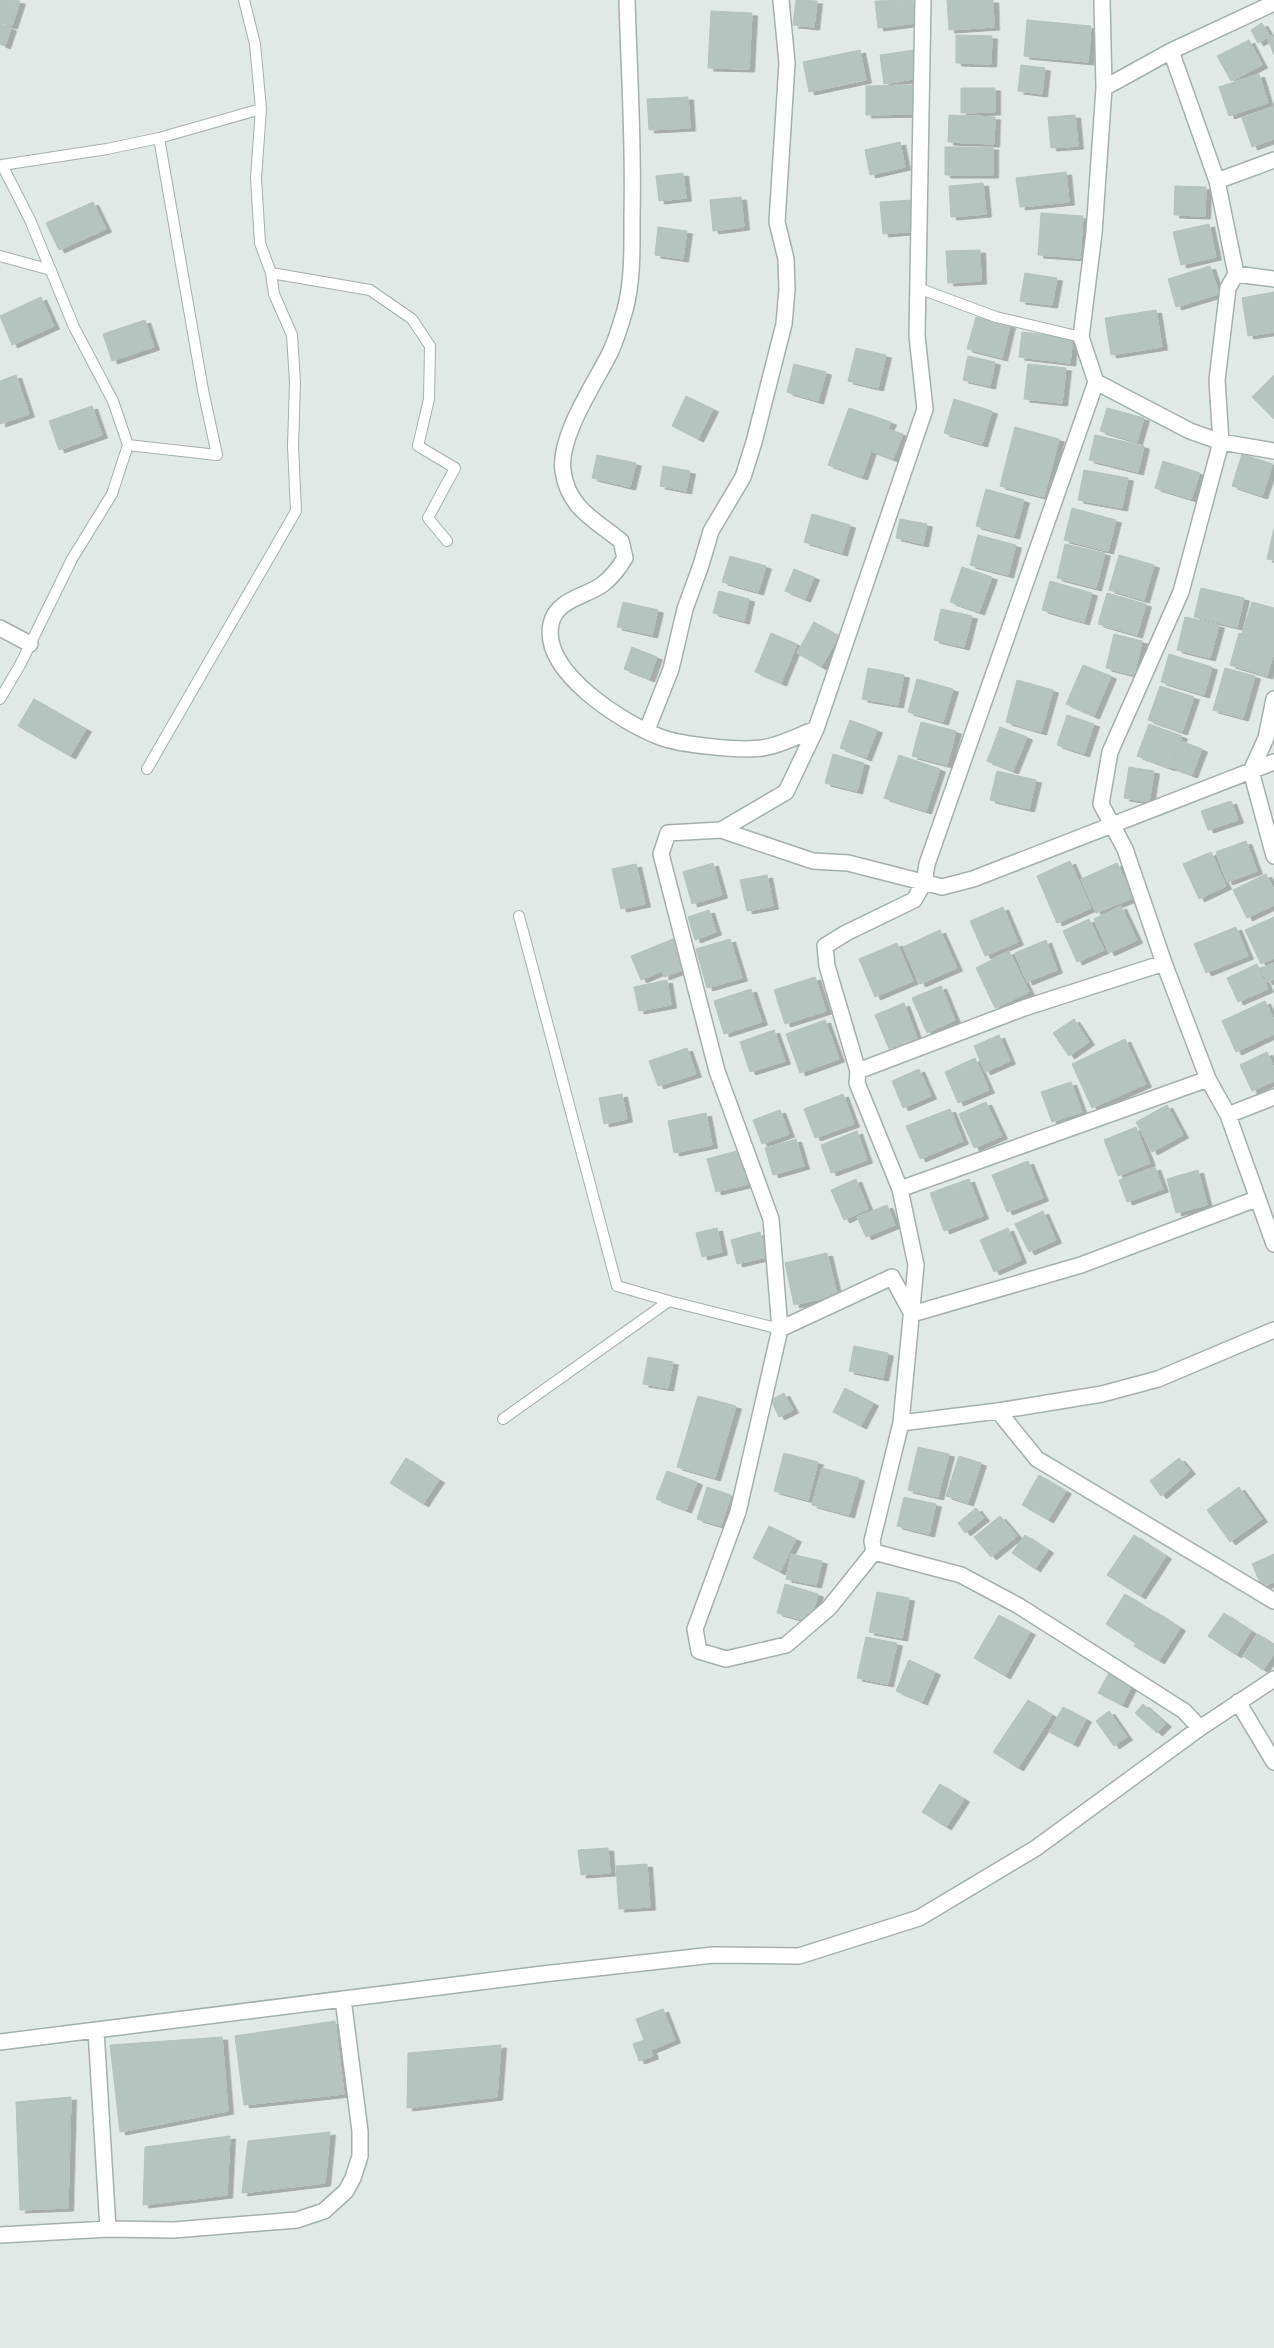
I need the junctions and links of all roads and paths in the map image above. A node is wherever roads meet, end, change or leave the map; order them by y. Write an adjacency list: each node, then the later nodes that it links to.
1 (244, 0): 9 (lane)
2 (626, 0): 29 (street)
3 (781, 0): 29 (street)
4 (923, 0): 18 (street)
5 (1102, 0): 8 (street)
6 (1274, 3): 7 (street)
7 (1171, 51): 8 (street); 12 (street)
8 (1104, 88): 19 (street)
9 (261, 109): 10 (lane); 15 (lane)
10 (159, 138): 14 (lane); 22 (lane)
11 (1274, 160): 12 (street)
12 (1217, 181): 16 (street)
13 (0, 256): 14 (lane)
14 (51, 270): 22 (lane)
15 (271, 273): 24 (lane); 32 (lane)
16 (1236, 274): 17 (street); 21 (street)
17 (1274, 279)
18 (918, 288): 19 (lane); 30 (street)
19 (1081, 337): 20 (street)
20 (1096, 382): 21 (street); 37 (street)
21 (1222, 442): 23 (street); 34 (street)
22 (128, 445): 26 (lane)
23 (1274, 451)
24 (447, 541)
25 (0, 628): 26 (street)
26 (30, 644): 27 (lane)
27 (0, 699)
28 (1274, 699): 33 (street)
29 (647, 730): 30 (street)
30 (816, 730): 35 (street)
31 (1274, 762): 33 (street)
32 (147, 769)
33 (1251, 772): 34 (street); 36 (street)
34 (1112, 824): 37 (street); 39 (street)
35 (721, 830): 37 (street); 49 (street)
36 (1274, 856)
37 (924, 883): 40 (street)
38 (519, 916): 47 (lane)
39 (1164, 963): 40 (street); 41 (street)
40 (858, 1071): 44 (street)
41 (1208, 1080): 43 (street); 44 (street)
42 (1274, 1097): 43 (street)
43 (1228, 1114): 45 (street)
44 (900, 1189): 48 (street)
45 (1256, 1199): 46 (street); 48 (street)
46 (1274, 1244)
47 (669, 1302): 49 (lane); 52 (lane)
48 (912, 1314): 49 (street); 53 (street)
49 (780, 1328): 54 (street)
50 (1274, 1330): 51 (street)
51 (998, 1411): 53 (street); 55 (street)
52 (503, 1419)
53 (901, 1423): 54 (street)
54 (874, 1552): 58 (street)
55 (1274, 1601)
56 (1274, 1679): 57 (street)
57 (1238, 1702): 58 (street); 59 (street)
58 (1200, 1728): 60 (street)
59 (1274, 1762)
60 (343, 1999): 61 (street); 63 (street)
61 (96, 2030): 62 (street); 63 (street)
62 (0, 2042)
63 (108, 2229): 64 (street)
64 (0, 2235)

